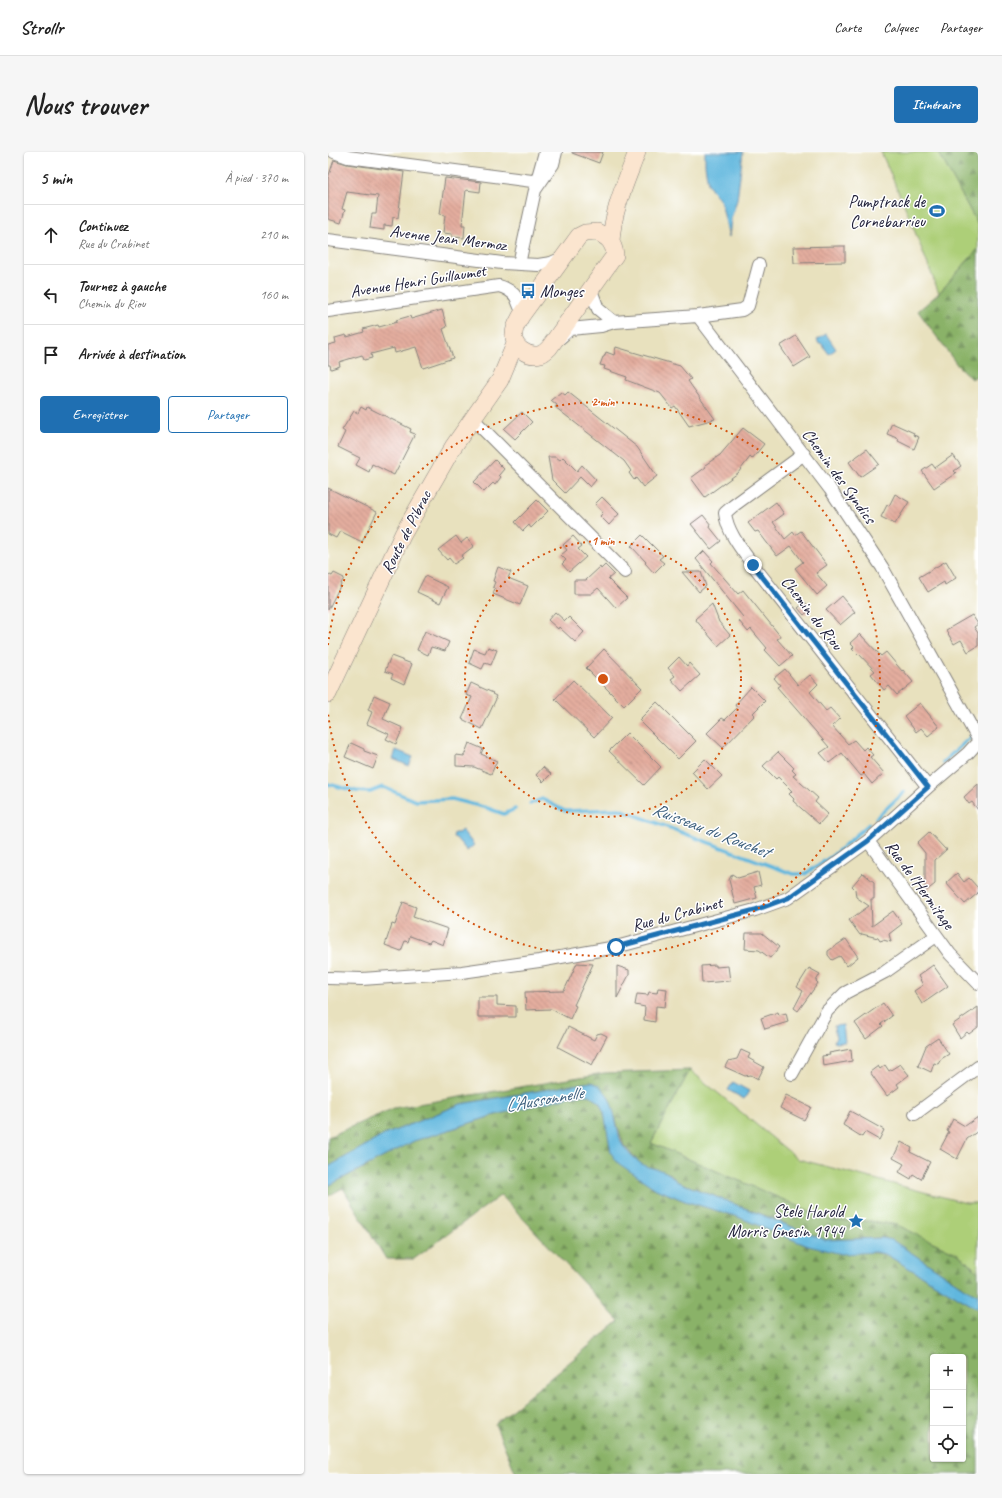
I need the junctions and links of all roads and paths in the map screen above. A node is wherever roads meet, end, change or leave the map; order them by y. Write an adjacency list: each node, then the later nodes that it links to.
1 (334, 152): 5 (street)
2 (545, 152): 5 (street)
3 (556, 152): 5 (street)
4 (638, 152): 6 (main road)
5 (534, 185): 11 (street)
6 (617, 203): 7 (main road); 9 (main road)
7 (591, 232): 9 (main road); 10 (main road, Route de Pibrac)
8 (328, 240): 11 (street, Avenue Jean Mermoz)
9 (611, 241): 13 (main road)
10 (562, 258): 11 (street, Avenue Jean Mermoz); 15 (main road, Route de Pibrac)
11 (519, 264)
12 (759, 265): 16 (street)
13 (591, 290): 17 (street); 19 (main road)
14 (328, 312): 15 (street, Avenue Henri Guillaumet)
15 (524, 312): 18 (main road, Route de Pibrac)
16 (698, 316): 17 (street); 23 (street, Chemin des Syndics)
17 (614, 322): 19 (street)
18 (515, 344): 20 (main road); 21 (main road, Route de Pibrac)
19 (549, 348): 20 (main road, Route de Pibrac)
20 (532, 354): 21 (main road, Route de Pibrac)
21 (500, 380): 22 (main road, Route de Pibrac)
22 (472, 418): 24 (street); 25 (main road, Route de Pibrac)
23 (804, 454): 26 (street, Chemin des Syndics); 27 (street, Chemin du Riou)
24 (626, 572)
25 (328, 694)
26 (976, 737): 27 (street, Rue du Crabinet)
27 (928, 787): 28 (street, Rue du Crabinet)
28 (868, 841): 29 (street, Rue de l'Hermitage); 30 (street, Rue du Crabinet)
29 (936, 936): 31 (street, Rue de l'Hermitage); 33 (street)
30 (328, 978)
31 (978, 983)
32 (978, 1067): 34 (street)
33 (792, 1074)
34 (915, 1114)

